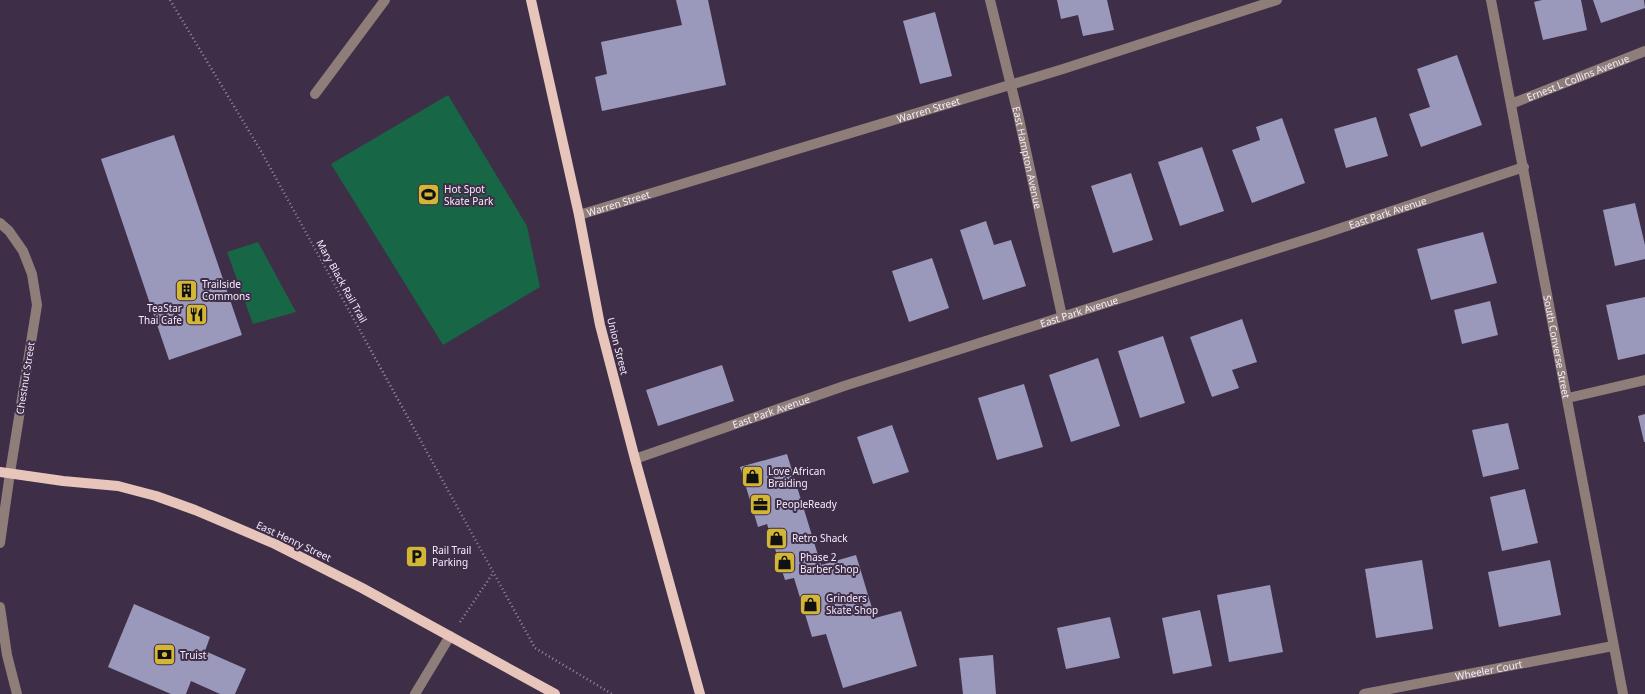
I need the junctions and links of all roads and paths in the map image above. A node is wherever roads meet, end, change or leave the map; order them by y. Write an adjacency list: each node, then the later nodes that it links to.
1 (170, 0): 20 (path, Mary Black Rail Trail)
2 (385, 0): 9 (street)
3 (531, 0): 12 (main road, Union Street)
4 (990, 0): 8 (street, East Hampton Avenue)
5 (1277, 0): 8 (street, Warren Street)
6 (1491, 0): 10 (street, South Converse Street)
7 (1645, 51): 10 (street, Ernest L Collins Avenue)
8 (1010, 85): 12 (street, Warren Street); 14 (street, East Hampton Avenue)
9 (315, 94)
10 (1511, 104): 11 (street, South Converse Street)
11 (1524, 167): 14 (street, East Park Avenue); 16 (street, South Converse Street)
12 (579, 215): 17 (main road, Union Street)
13 (0, 223): 18 (street, Chestnut Street)
14 (1062, 316): 17 (street, East Park Avenue)
15 (1645, 380): 16 (street)
16 (1568, 398): 23 (street, South Converse Street)
17 (635, 459): 28 (main road, Union Street)
18 (5, 473): 19 (street, Chestnut Street); 22 (main road, East Henry Street)
19 (0, 543)
20 (493, 572): 22 (path); 27 (path, Mary Black Rail Trail)
21 (0, 607): 24 (street)
22 (450, 636): 25 (street); 26 (main road, East Henry Street)
23 (1613, 646): 29 (street, Wheeler Court); 30 (street, South Converse Street)
24 (17, 694)
25 (415, 694)
26 (555, 694)
27 (612, 694)
28 (700, 694)
29 (1364, 694)
30 (1623, 694)

